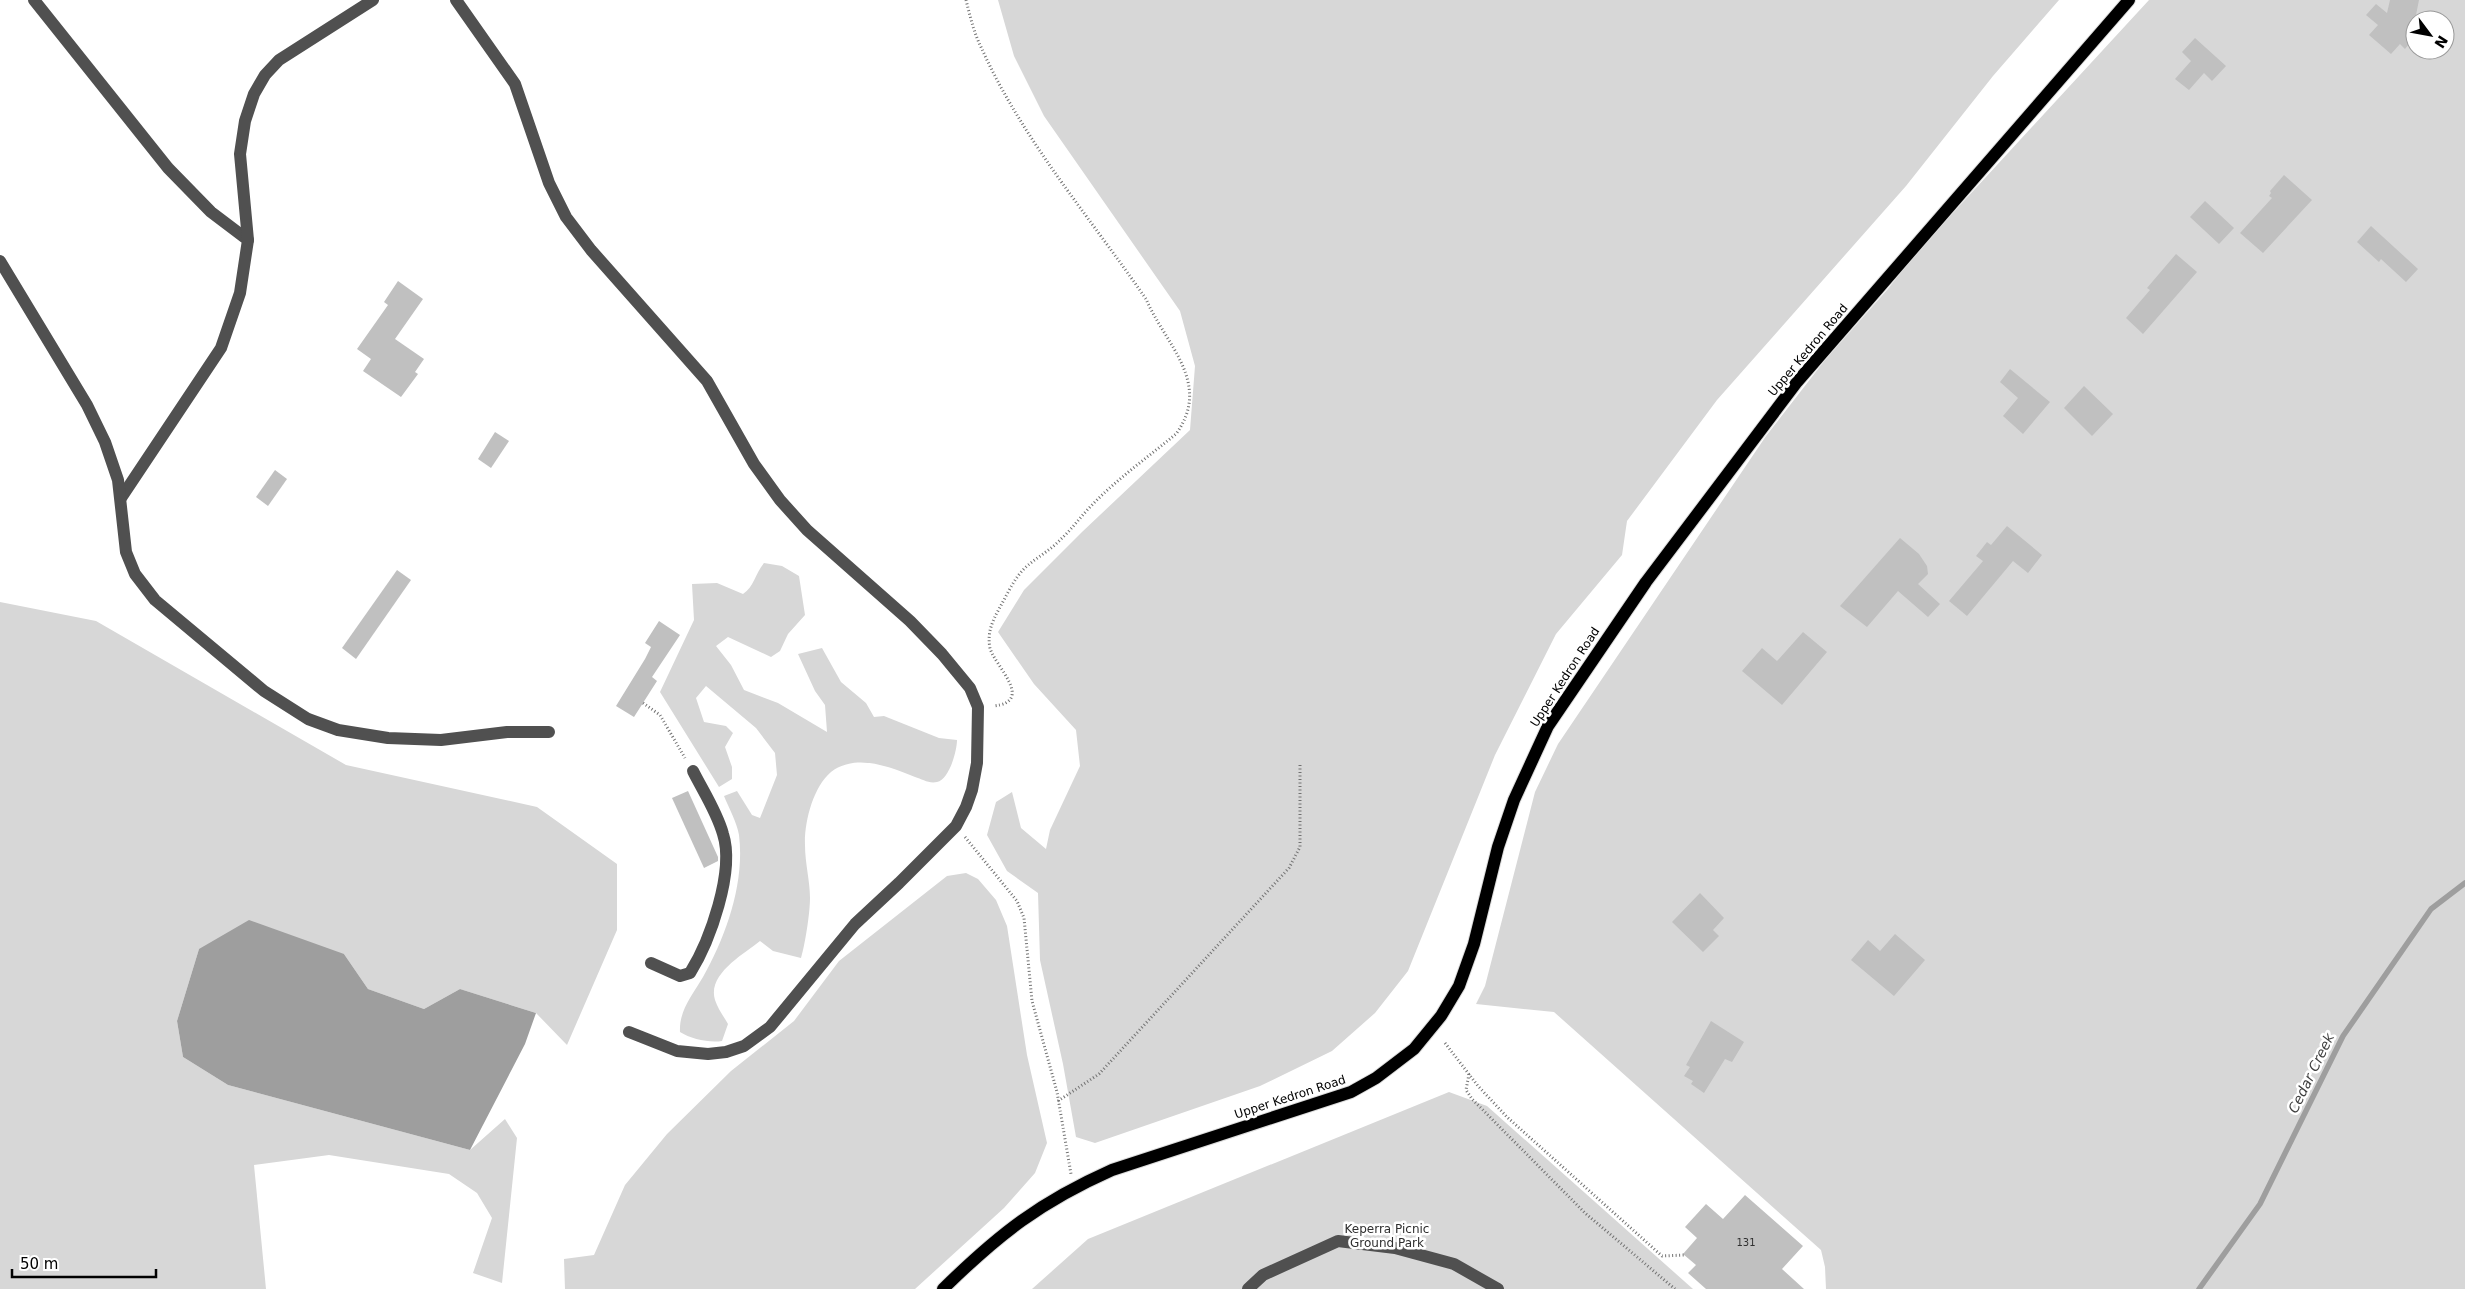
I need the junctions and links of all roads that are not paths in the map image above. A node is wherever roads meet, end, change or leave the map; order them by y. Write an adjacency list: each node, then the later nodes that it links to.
1 (34, 0): 5 (lane)
2 (373, 0): 5 (lane)
3 (456, 0): 11 (lane)
4 (2129, 0): 12 (main road, Upper Kedron Road)
5 (248, 240): 7 (lane)
6 (0, 261): 7 (lane)
7 (121, 498): 8 (lane)
8 (549, 732)
9 (693, 772): 10 (lane)
10 (651, 962)
11 (630, 1032)
12 (943, 1289)
13 (1248, 1289): 14 (lane)
14 (1498, 1289)

